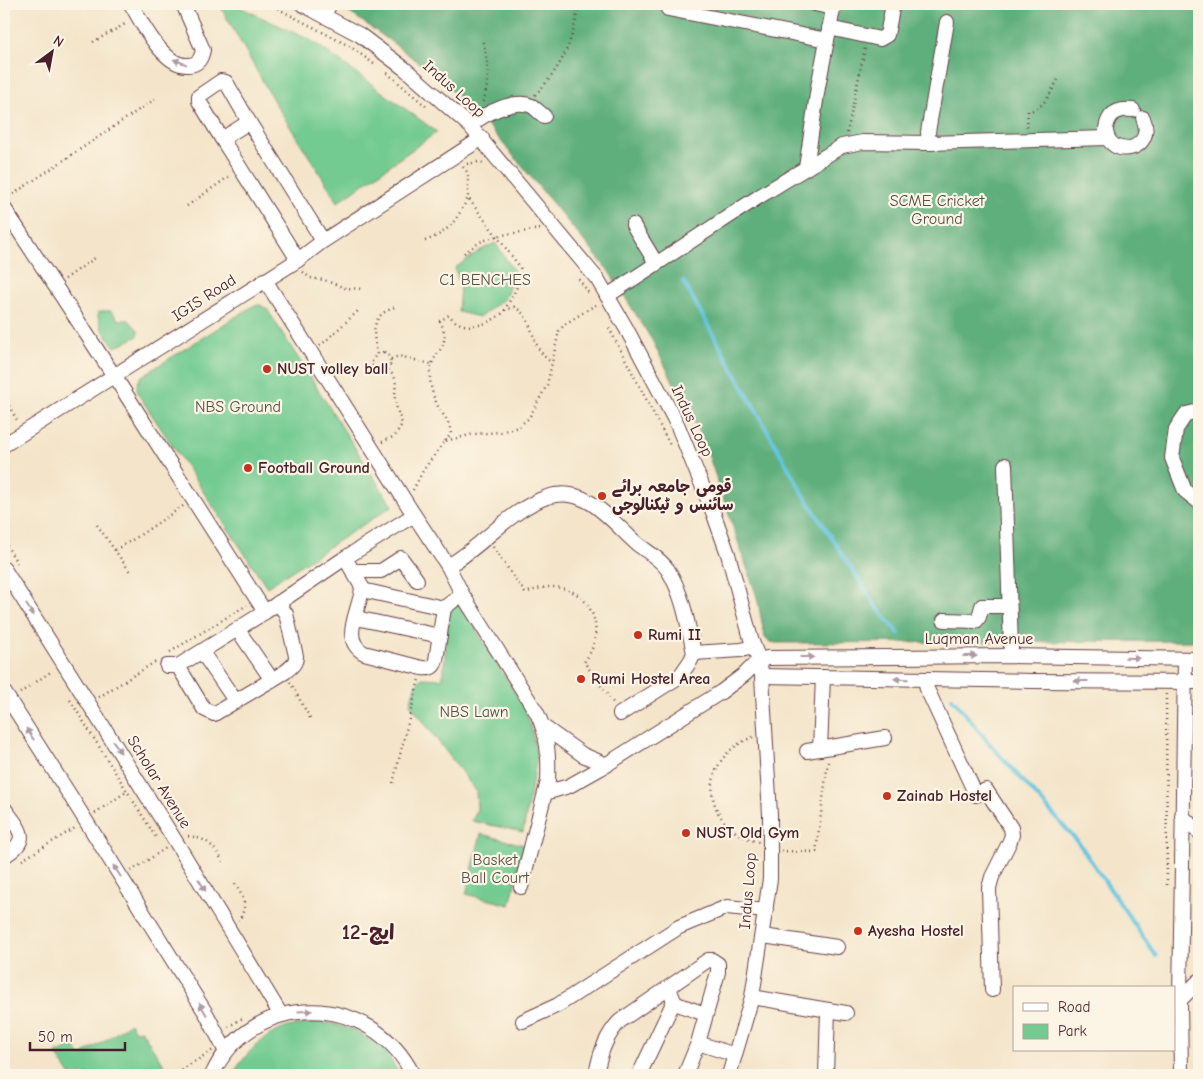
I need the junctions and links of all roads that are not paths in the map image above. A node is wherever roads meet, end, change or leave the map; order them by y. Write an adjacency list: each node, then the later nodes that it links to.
1 (183, 4): 8 (street, one-way to 8)
2 (302, 4): 6 (street, Indus Loop)
3 (815, 4): 5 (street)
4 (893, 4): 10 (street)
5 (833, 6): 10 (street)
6 (327, 9): 13 (street, Indus Loop)
7 (668, 9): 10 (street)
8 (134, 10)
9 (947, 22): 17 (street)
10 (828, 34): 18 (street)
11 (544, 116): 13 (street)
12 (250, 122): 16 (street); 16 (street); 21 (street)
13 (473, 123): 14 (street, Indus Loop)
14 (482, 138): 21 (street, IGIS Road); 25 (street, Indus Loop)
15 (1108, 138): 15 (street); 17 (street)
16 (222, 139): 23 (street)
17 (928, 143): 18 (street)
18 (806, 168): 22 (street)
19 (7, 202): 26 (street)
20 (633, 224): 22 (street)
21 (323, 241): 23 (street, IGIS Road)
22 (656, 263): 25 (street)
23 (300, 264): 24 (street, IGIS Road)
24 (265, 280): 26 (street, IGIS Road); 31 (street)
25 (607, 296): 49 (street, Indus Loop)
26 (114, 377): 28 (street, IGIS Road); 42 (street)
27 (1199, 411): 30 (street)
28 (4, 445)
29 (1005, 465): 40 (street)
30 (1199, 502)
31 (411, 511): 32 (street); 33 (street)
32 (345, 558): 35 (street); 39 (street)
33 (448, 566): 38 (street); 48 (street)
34 (4, 569): 82 (street, Scholar Avenue, one-way to 82)
35 (353, 571): 36 (street); 37 (street)
36 (417, 580)
37 (362, 590): 41 (street); 43 (street)
38 (462, 594): 41 (street); 61 (street)
39 (278, 603): 42 (street); 55 (street)
40 (1008, 606): 44 (street); 50 (street)
41 (444, 608): 46 (street)
42 (264, 612): 45 (street)
43 (356, 618): 46 (street); 46 (street)
44 (944, 620)
45 (238, 630): 47 (street); 55 (street)
46 (440, 636)
47 (202, 652): 59 (street); 59 (street)
48 (694, 653): 49 (street, Luqman Avenue); 60 (street)
49 (756, 654): 50 (street, Luqman Avenue, one-way to 50); 52 (street, Indus Loop); 63 (street)
50 (1009, 656): 51 (street, Luqman Avenue, one-way to 51)
51 (1192, 658): 56 (street)
52 (762, 676): 53 (street); 70 (street, Indus Loop)
53 (823, 677): 54 (street, one-way to 53); 62 (street)
54 (925, 679): 56 (street, one-way to 54); 75 (street)
55 (272, 680): 59 (street)
56 (1184, 682): 57 (street); 66 (street)
57 (1199, 682)
58 (6, 696): 85 (street, one-way to 58)
59 (236, 702)
60 (620, 714)
61 (545, 728): 63 (street); 64 (street)
62 (885, 738)
63 (607, 764): 64 (street)
64 (545, 793): 69 (street)
65 (4, 808): 68 (street)
66 (1182, 816): 67 (street); 77 (street)
67 (1199, 832)
68 (4, 856)
69 (521, 887)
70 (766, 911): 71 (street, Indus Loop); 83 (street)
71 (762, 936): 72 (street); 76 (street, Indus Loop)
72 (837, 947)
73 (1199, 981): 77 (street)
74 (669, 987): 78 (street); 81 (street); 89 (street)
75 (992, 990)
76 (752, 997): 79 (street); 86 (street, Indus Loop)
77 (1180, 1000): 94 (street)
78 (674, 1001): 81 (street); 90 (street)
79 (828, 1010): 80 (street); 93 (street)
80 (846, 1013)
81 (706, 1014): 84 (street)
82 (281, 1015): 85 (street); 88 (street, one-way to 88)
83 (523, 1021)
84 (698, 1043): 86 (street); 91 (street)
85 (224, 1048): 87 (street)
86 (735, 1055): 92 (street, Indus Loop)
87 (212, 1075)
88 (412, 1075)
89 (596, 1075)
90 (639, 1075)
91 (685, 1075)
92 (729, 1075)
93 (826, 1075)
94 (1180, 1075)

